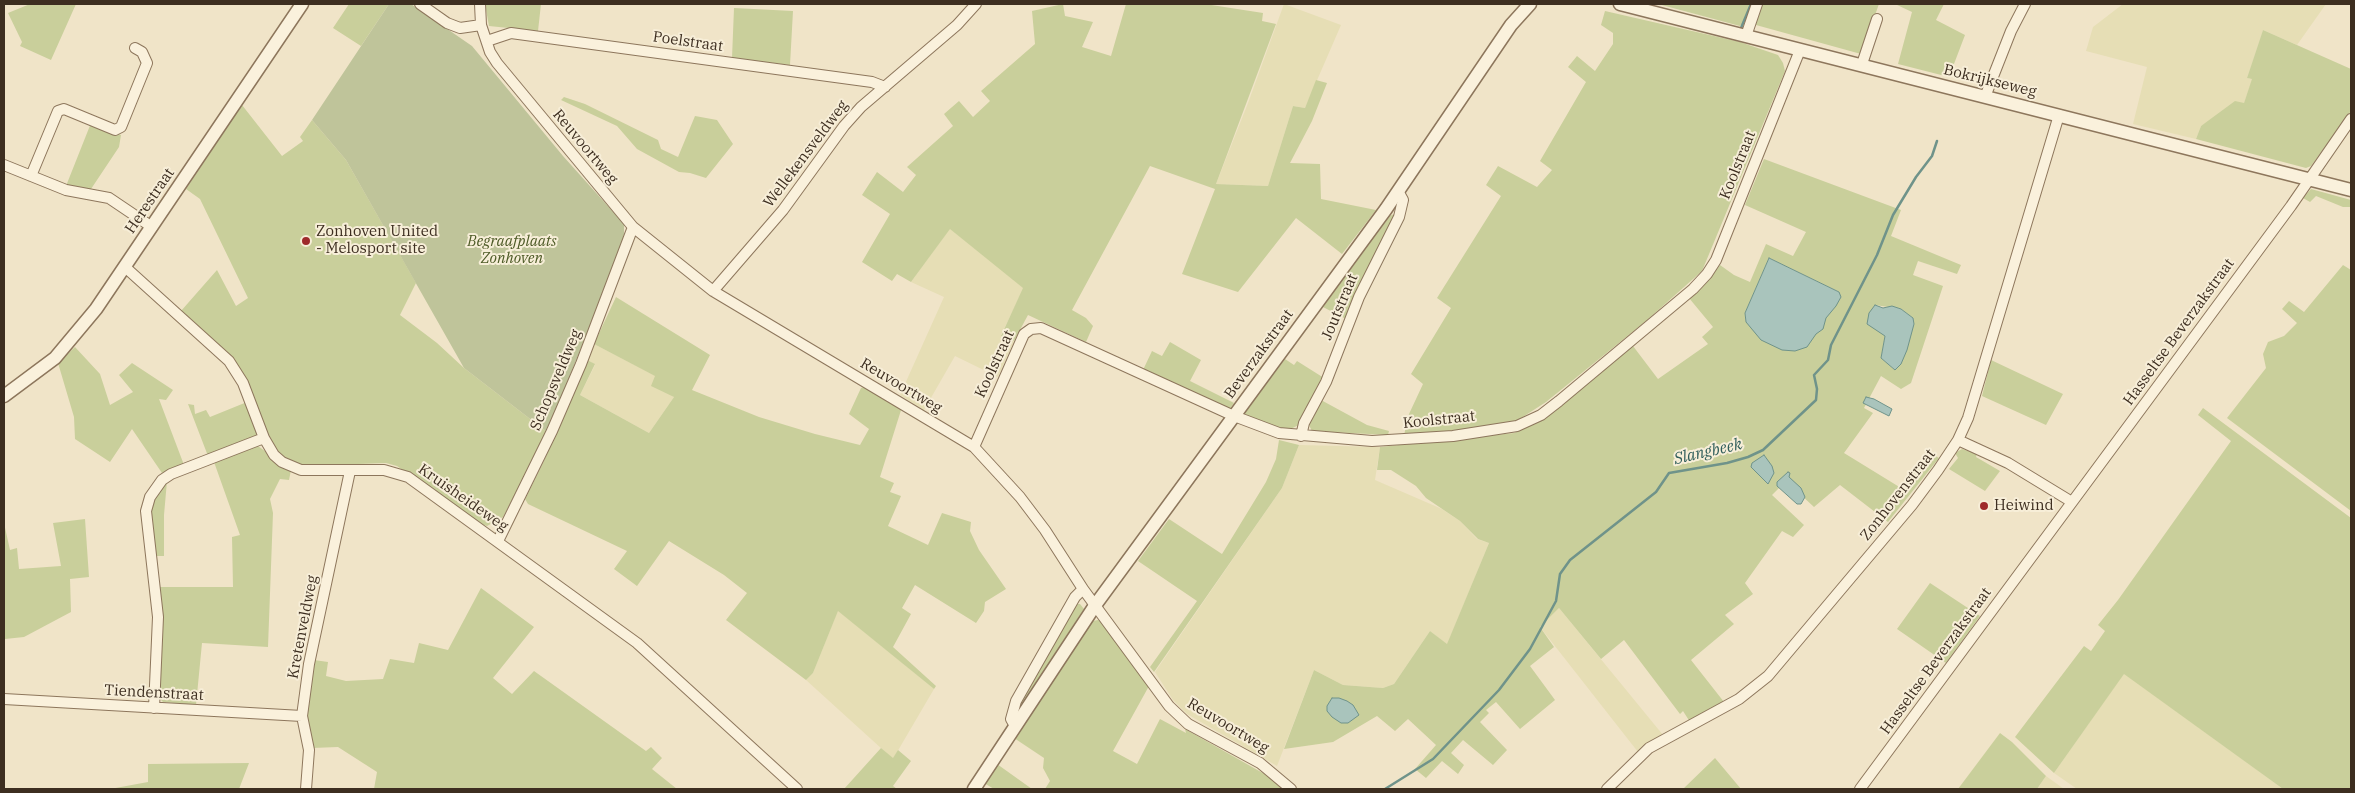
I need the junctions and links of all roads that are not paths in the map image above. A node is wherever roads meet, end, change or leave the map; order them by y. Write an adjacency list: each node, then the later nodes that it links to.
1 (302, 4): 25 (street, Herestraat)
2 (420, 4): 10 (street)
3 (480, 4): 10 (street, Reuvoortweg)
4 (976, 4): 16 (street, Wellekensveldweg)
5 (1530, 4): 24 (street, Beverzakstraat)
6 (1620, 4): 11 (street, Bokrijkseweg)
7 (1757, 4): 11 (street)
8 (2025, 4): 17 (street)
9 (1877, 19): 15 (street)
10 (481, 25): 12 (street, Reuvoortweg)
11 (1746, 36): 14 (street, Bokrijkseweg)
12 (487, 41): 16 (street, Poelstraat); 26 (street, Reuvoortweg)
13 (135, 48): 21 (street)
14 (1800, 50): 15 (street, Bokrijkseweg); 31 (street, Koolstraat)
15 (1862, 64): 17 (street, Bokrijkseweg)
16 (885, 87): 28 (street, Wellekensveldweg)
17 (1985, 97): 18 (street, Bokrijkseweg)
18 (2059, 115): 22 (street, Bokrijkseweg); 33 (street, Zonhovenstraat)
19 (2351, 119): 22 (street, Hasseltse Beverzakstraat)
20 (4, 165): 21 (street)
21 (30, 176): 25 (street)
22 (2309, 179): 23 (street, Bokrijkseweg); 36 (street, Hasseltse Beverzakstraat)
23 (2351, 190)
24 (1398, 191): 30 (street, Beverzakstraat); 31 (street, Joutstraat)
25 (152, 227): 27 (street, Herestraat)
26 (633, 227): 28 (street, Reuvoortweg); 37 (street, Schopsveldweg)
27 (125, 267): 29 (street, Herestraat); 32 (street, Kruisheideweg)
28 (713, 291): 34 (street, Reuvoortweg)
29 (4, 396)
30 (1234, 416): 31 (street, Koolstraat); 34 (street, Koolstraat); 39 (street, Beverzakstraat)
31 (1301, 436)
32 (264, 438): 35 (street, Kruisheideweg); 41 (street)
33 (1958, 440): 36 (street); 48 (street, Zonhovenstraat)
34 (974, 447): 38 (street, Reuvoortweg)
35 (350, 471): 37 (street, Kruisheideweg); 42 (street, Kretenveldweg)
36 (2072, 502): 49 (street, Hasseltse Beverzakstraat)
37 (498, 541): 45 (street, Kruisheideweg)
38 (1083, 589): 39 (street, Reuvoortweg); 43 (street)
39 (1096, 604): 43 (street, Beverzakstraat); 47 (street, Reuvoortweg)
40 (4, 699): 41 (street, Tiendenstraat)
41 (154, 708): 42 (street, Tiendenstraat)
42 (302, 716): 44 (street, Kretenveldweg)
43 (1015, 726): 46 (street, Beverzakstraat)
44 (306, 789)
45 (797, 789)
46 (974, 789)
47 (1290, 789)
48 (1607, 789)
49 (1860, 789)

